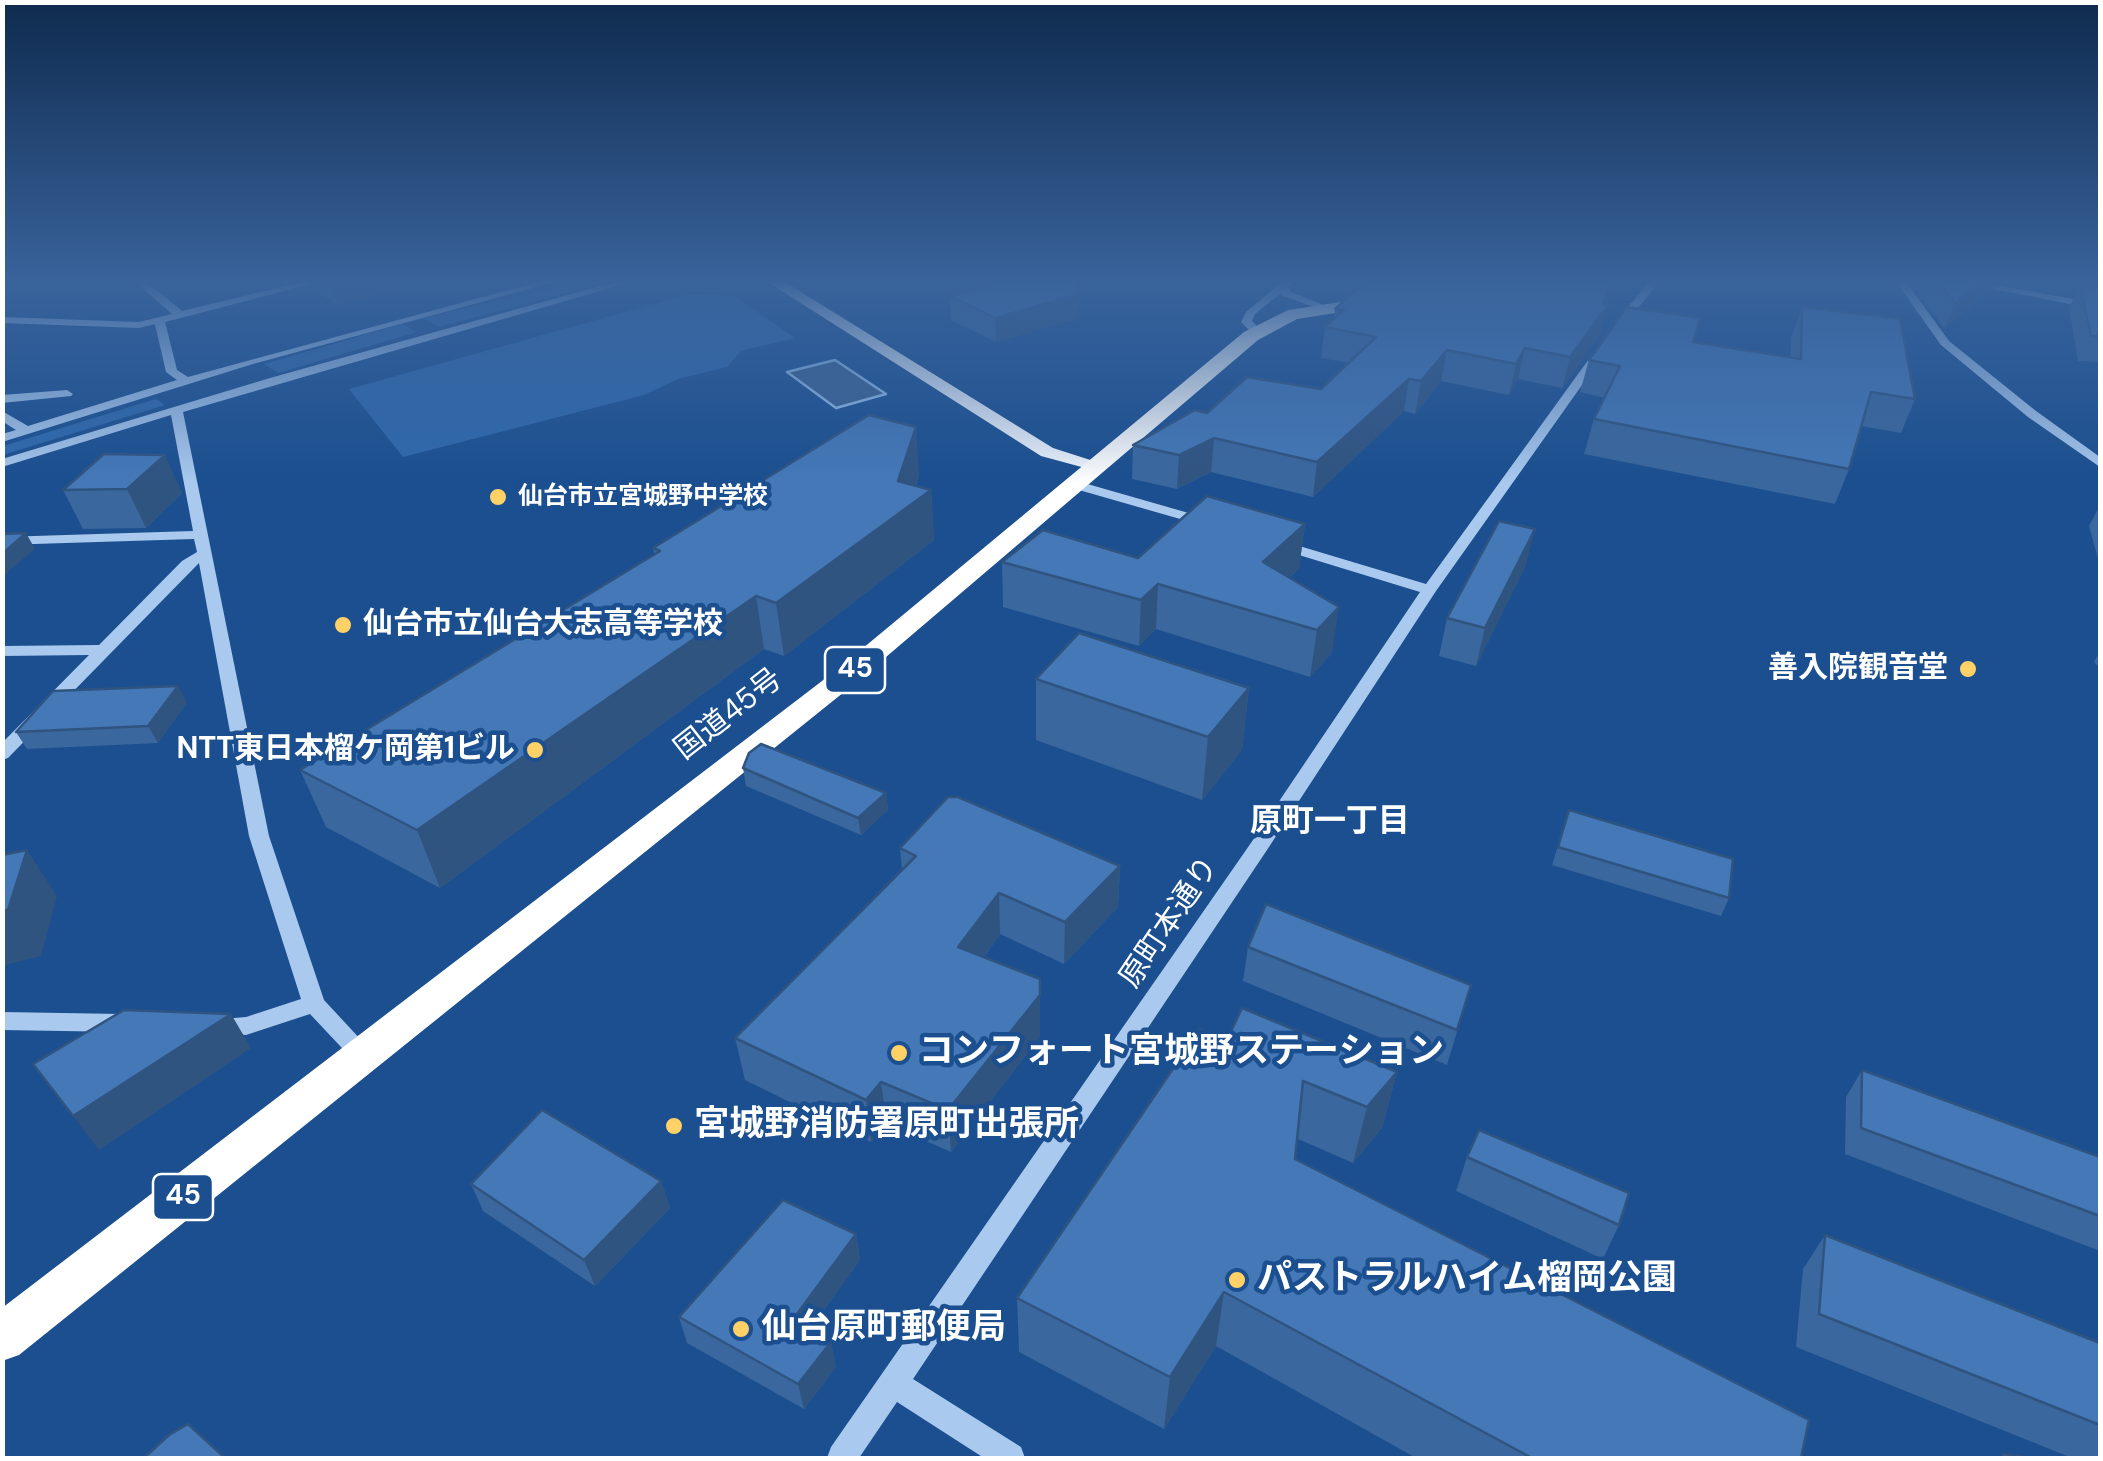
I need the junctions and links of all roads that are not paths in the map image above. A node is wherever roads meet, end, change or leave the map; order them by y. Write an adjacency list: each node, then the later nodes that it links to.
1 (166, 347): 8 (street)
2 (310, 347): 8 (street)
3 (395, 347): 11 (street)
4 (879, 347): 17 (main road)
5 (1239, 347): 17 (highway, 国道45号 / 45)
6 (1601, 347): 22 (street, 原町本通り)
7 (1950, 347): 16 (street)
8 (186, 381): 13 (street)
9 (67, 394): 10 (street)
10 (2, 399)
11 (176, 409): 15 (street); 21 (street)
12 (2, 415): 13 (street)
13 (27, 431): 14 (street)
14 (2, 438)
15 (2, 463)
16 (2100, 463)
17 (1089, 475): 18 (street); 30 (highway, 国道45号 / 45)
18 (1231, 530)
19 (2, 541): 21 (street)
20 (1269, 542): 22 (street)
21 (204, 544): 23 (street); 26 (street)
22 (1428, 590): 32 (street, 原町本通り)
23 (105, 650): 24 (street); 25 (street)
24 (2, 651)
25 (2, 754)
26 (314, 1004): 29 (street); 30 (street)
27 (2, 1021): 28 (street)
28 (152, 1024)
29 (190, 1025)
30 (364, 1056): 31 (highway, 国道45号 / 45)
31 (2, 1338)
32 (893, 1383): 33 (street, 原町本通り); 34 (street)
33 (842, 1458)
34 (1010, 1458)

